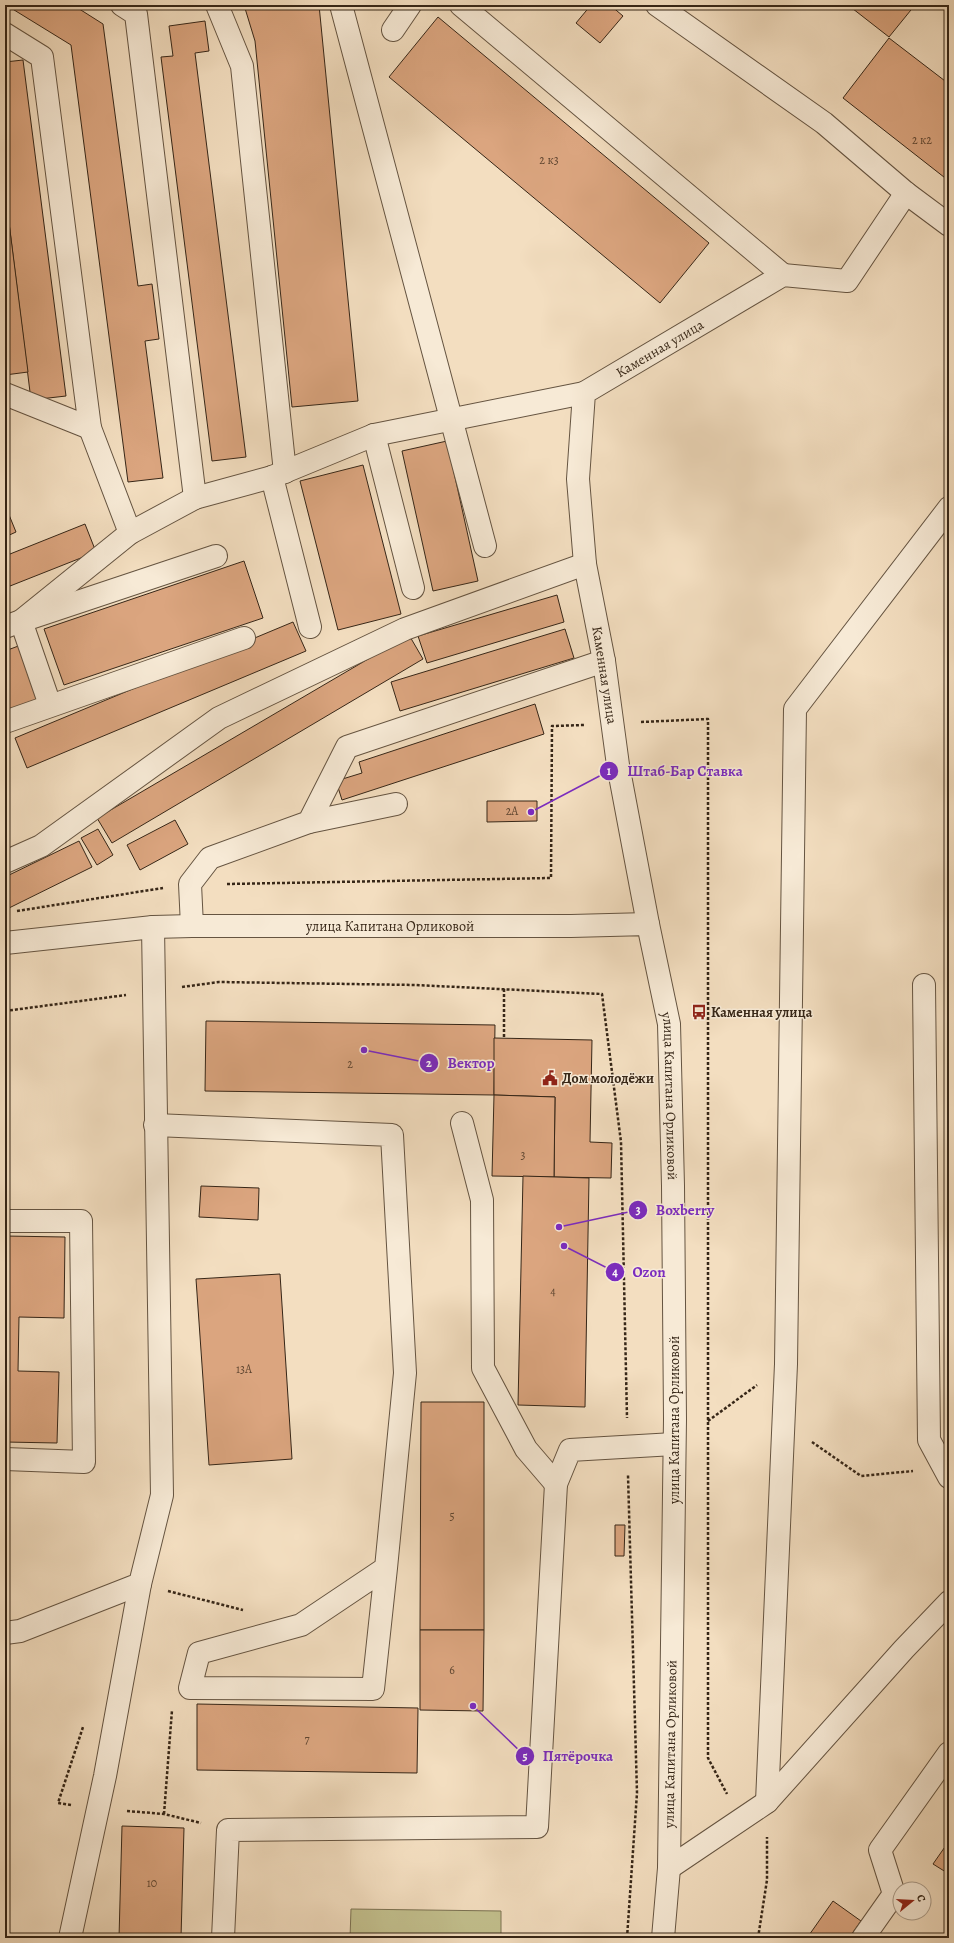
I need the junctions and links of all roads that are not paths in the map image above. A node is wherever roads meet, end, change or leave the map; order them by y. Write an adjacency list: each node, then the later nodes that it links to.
1 (122, 5): 18 (street)
2 (217, 5): 17 (street)
3 (341, 5): 14 (street)
4 (410, 5): 7 (street)
5 (461, 5): 11 (street)
6 (657, 5): 9 (street)
7 (393, 30)
8 (5, 34): 15 (street)
9 (906, 194): 10 (street); 11 (street)
10 (949, 225)
11 (783, 275): 12 (street, Каменная улица)
12 (584, 393): 14 (street); 23 (street, Каменная улица)
13 (5, 394): 15 (street)
14 (451, 420): 16 (street); 21 (street)
15 (90, 428): 20 (street)
16 (374, 435): 17 (street); 24 (street)
17 (278, 475): 18 (street); 26 (street)
18 (195, 498): 20 (street)
19 (949, 508): 52 (street)
20 (130, 533): 25 (street)
21 (485, 546)
22 (216, 556): 25 (street)
23 (585, 564): 28 (street, Каменная улица); 33 (street)
24 (413, 588)
25 (13, 624): 29 (street)
26 (310, 627)
27 (244, 638): 29 (street)
28 (604, 661): 32 (street); 34 (street, Каменная улица)
29 (50, 705): 30 (street)
30 (5, 722)
31 (396, 804): 32 (street)
32 (309, 822): 35 (street)
33 (5, 862)
34 (648, 924): 35 (street, улица Капитана Орликовой); 43 (street, улица Капитана Орликовой)
35 (192, 926): 36 (street, улица Капитана Орликовой)
36 (153, 928): 37 (street, улица Капитана Орликовой); 40 (street)
37 (5, 943)
38 (924, 985): 42 (street)
39 (462, 1123): 46 (street)
40 (155, 1125): 47 (street); 48 (street)
41 (5, 1221): 44 (street)
42 (939, 1440): 45 (street)
43 (674, 1444): 46 (street); 53 (street, улица Капитана Орликовой)
44 (5, 1459)
45 (949, 1477)
46 (556, 1484): 55 (street)
47 (386, 1568): 47 (street)
48 (140, 1584): 50 (street); 54 (street)
49 (949, 1602): 52 (street)
50 (5, 1633)
51 (949, 1753): 57 (street)
52 (767, 1802): 53 (street)
53 (669, 1868): 56 (street, улица Капитана Орликовой)
54 (70, 1938)
55 (223, 1938)
56 (663, 1938)
57 (863, 1938)

